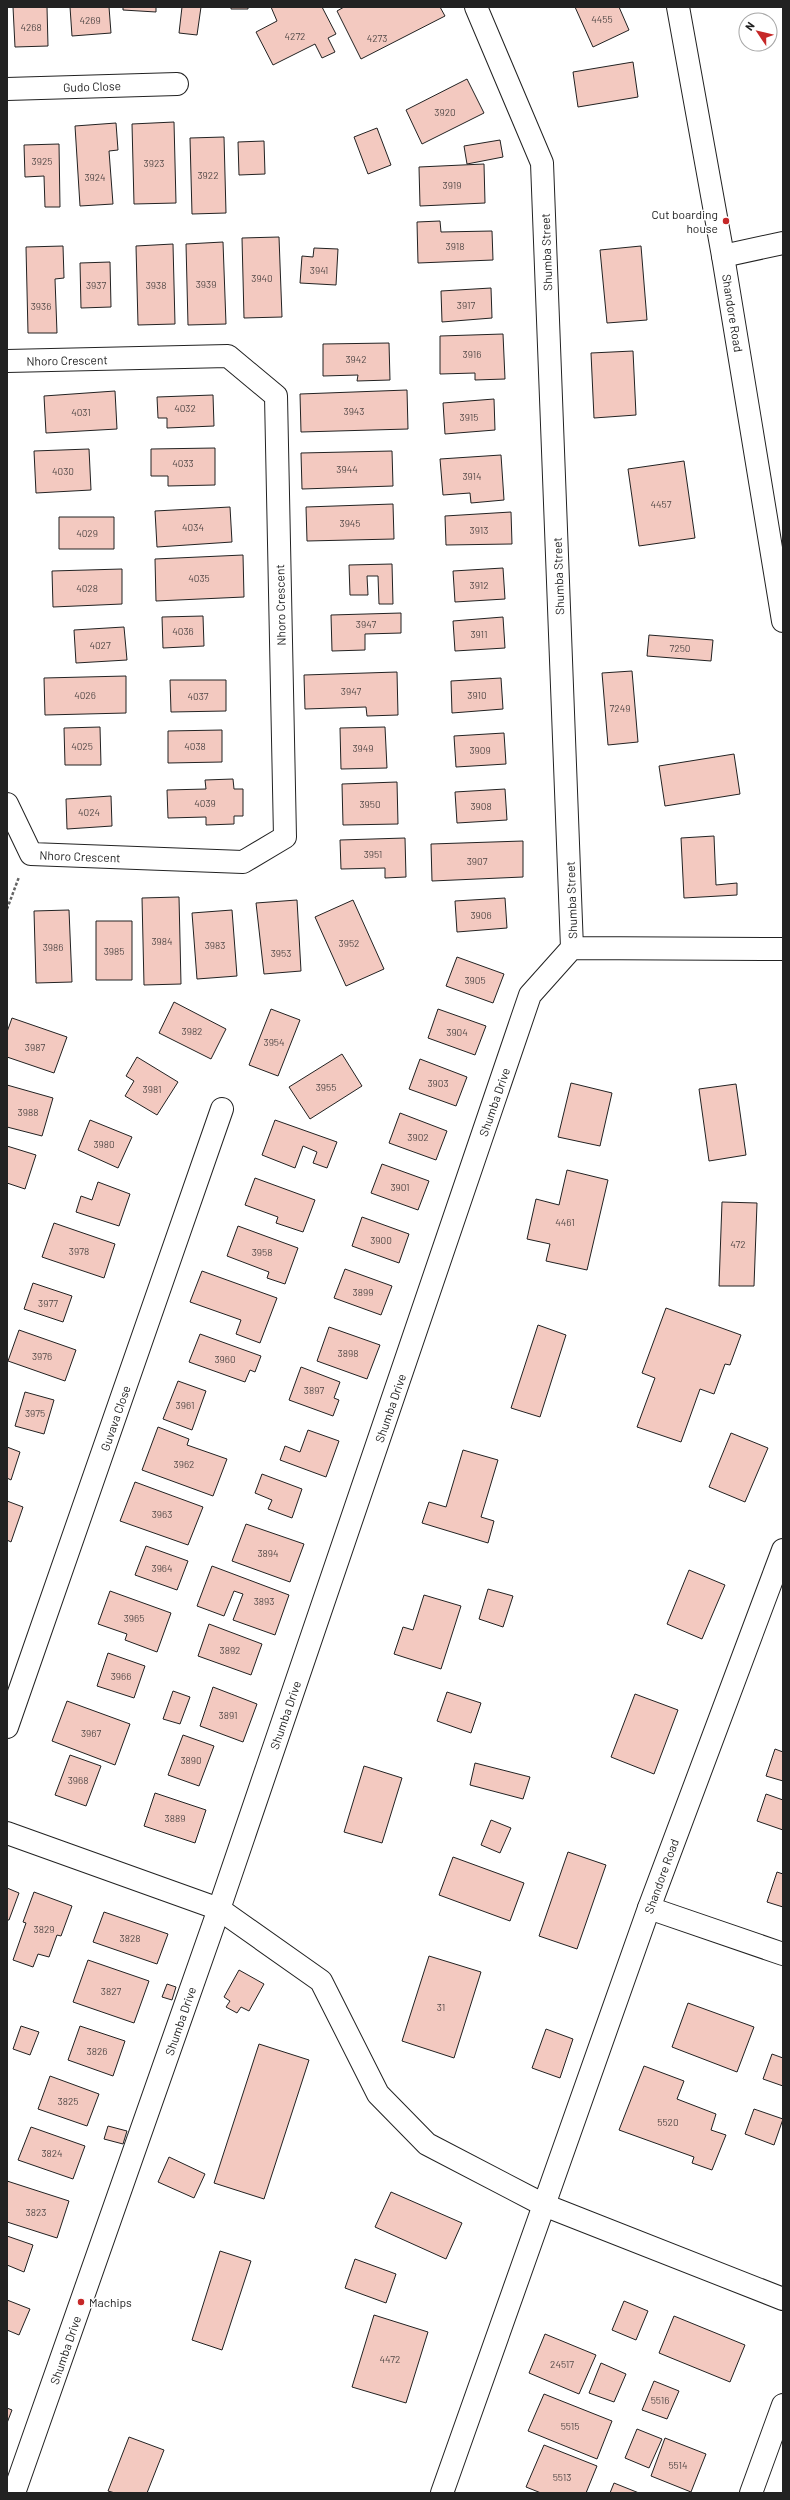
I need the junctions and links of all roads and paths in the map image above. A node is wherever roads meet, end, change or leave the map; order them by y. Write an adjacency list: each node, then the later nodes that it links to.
1 (476, 7): 12 (street, Shumba Street)
2 (678, 7): 6 (street, Shandore Road)
3 (177, 84): 4 (street, Gudo Close)
4 (7, 89)
5 (783, 243): 6 (street)
6 (723, 256): 8 (street, Shandore Road)
7 (7, 361): 10 (street, Nhoro Crescent)
8 (783, 621)
9 (7, 804): 10 (street, Nhoro Crescent)
10 (31, 854): 11 (path, Nhoro Crescent)
11 (7, 909)
12 (572, 948): 13 (street, Shumba Street); 19 (street, Shumba Drive)
13 (783, 949)
14 (222, 1109): 16 (street, Guvava Close)
15 (783, 1550): 18 (street, Shandore Road)
16 (7, 1727)
17 (7, 1833): 19 (street)
18 (649, 1908): 20 (street); 21 (street, Shandore Road)
19 (219, 1909): 21 (street); 24 (street, Shumba Drive)
20 (783, 1954)
21 (544, 2204): 22 (street); 25 (street, Shandore Road)
22 (783, 2299)
23 (783, 2404): 26 (street)
24 (14, 2493)
25 (442, 2493)
26 (751, 2493)

